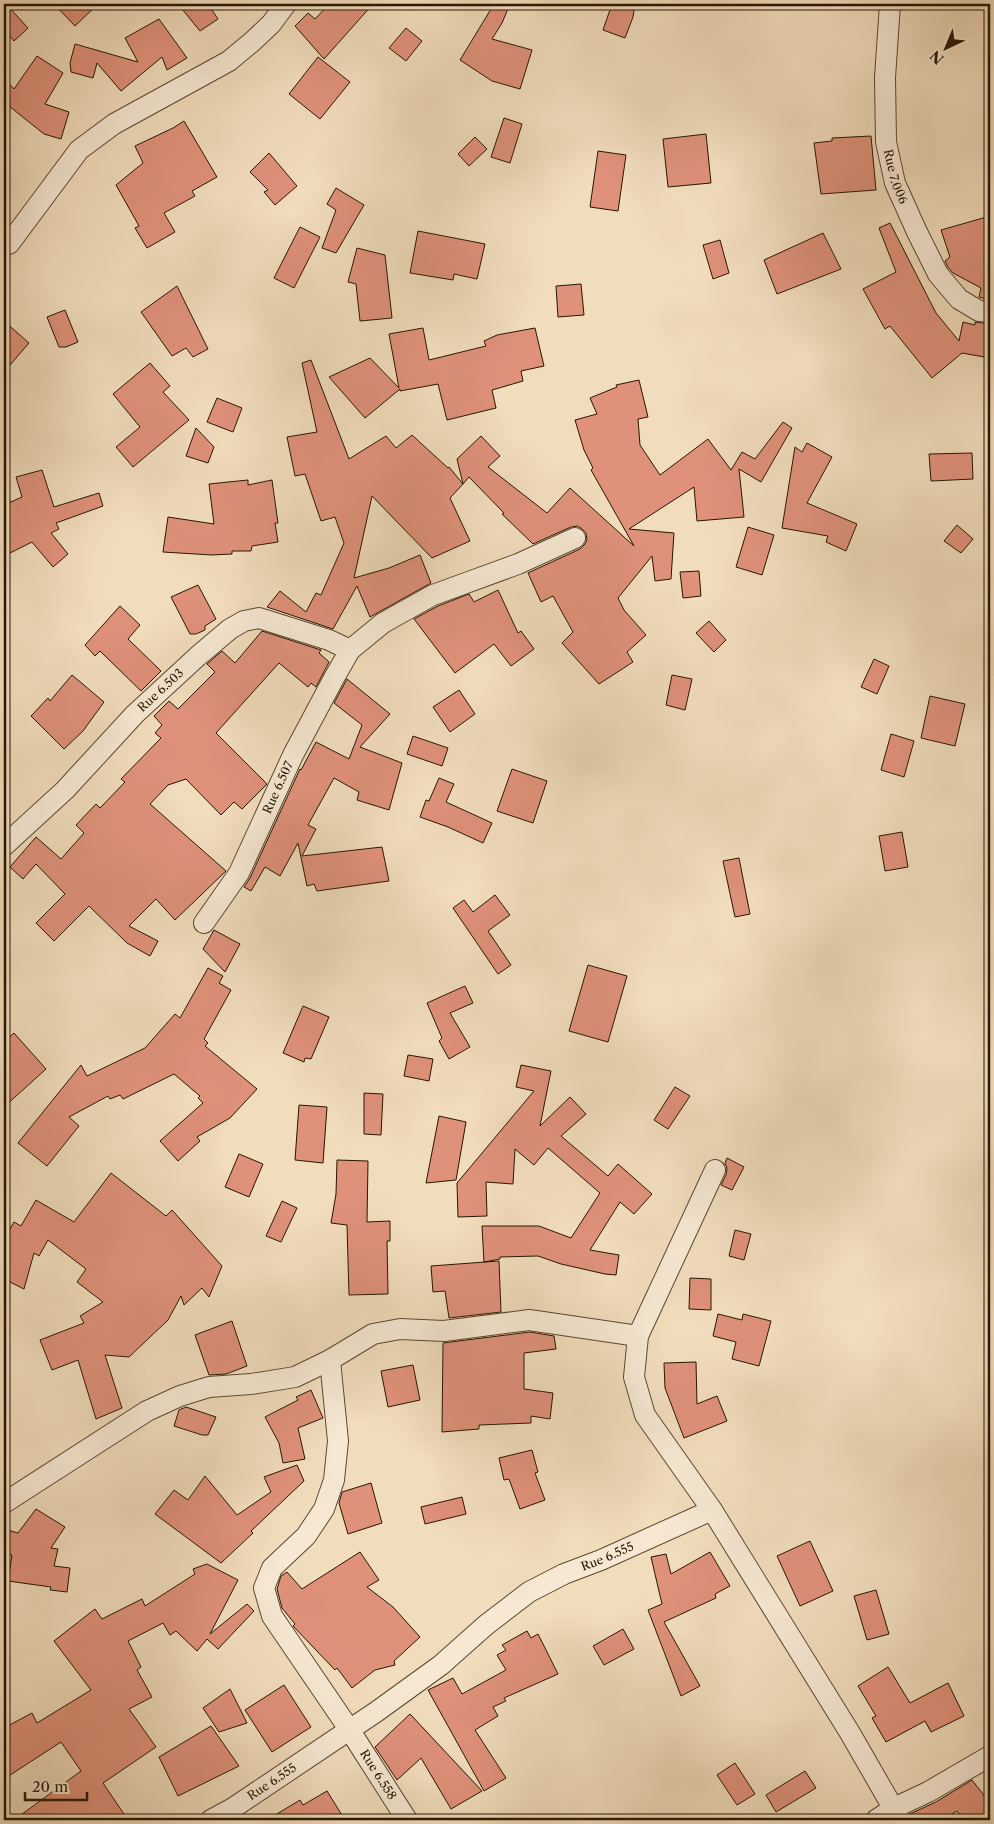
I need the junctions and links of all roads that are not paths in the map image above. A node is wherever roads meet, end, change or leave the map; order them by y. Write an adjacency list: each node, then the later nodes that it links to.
1 (286, 4): 3 (street)
2 (890, 4): 4 (street, Rue 7.006)
3 (4, 246)
4 (990, 312)
5 (574, 538): 6 (street)
6 (350, 650): 7 (street, Rue 6.503); 8 (street, Rue 6.507)
7 (4, 846)
8 (204, 923)
9 (715, 1170): 10 (street)
10 (638, 1336): 11 (street); 13 (street)
11 (330, 1360): 12 (street); 14 (street, Rue 6.558)
12 (4, 1503)
13 (712, 1510): 14 (street, Rue 6.555); 16 (street)
14 (349, 1729): 17 (street, Rue 6.555); 18 (street, Rue 6.558)
15 (990, 1756): 16 (street)
16 (897, 1814): 19 (street)
17 (211, 1820)
18 (407, 1820)
19 (876, 1820)

